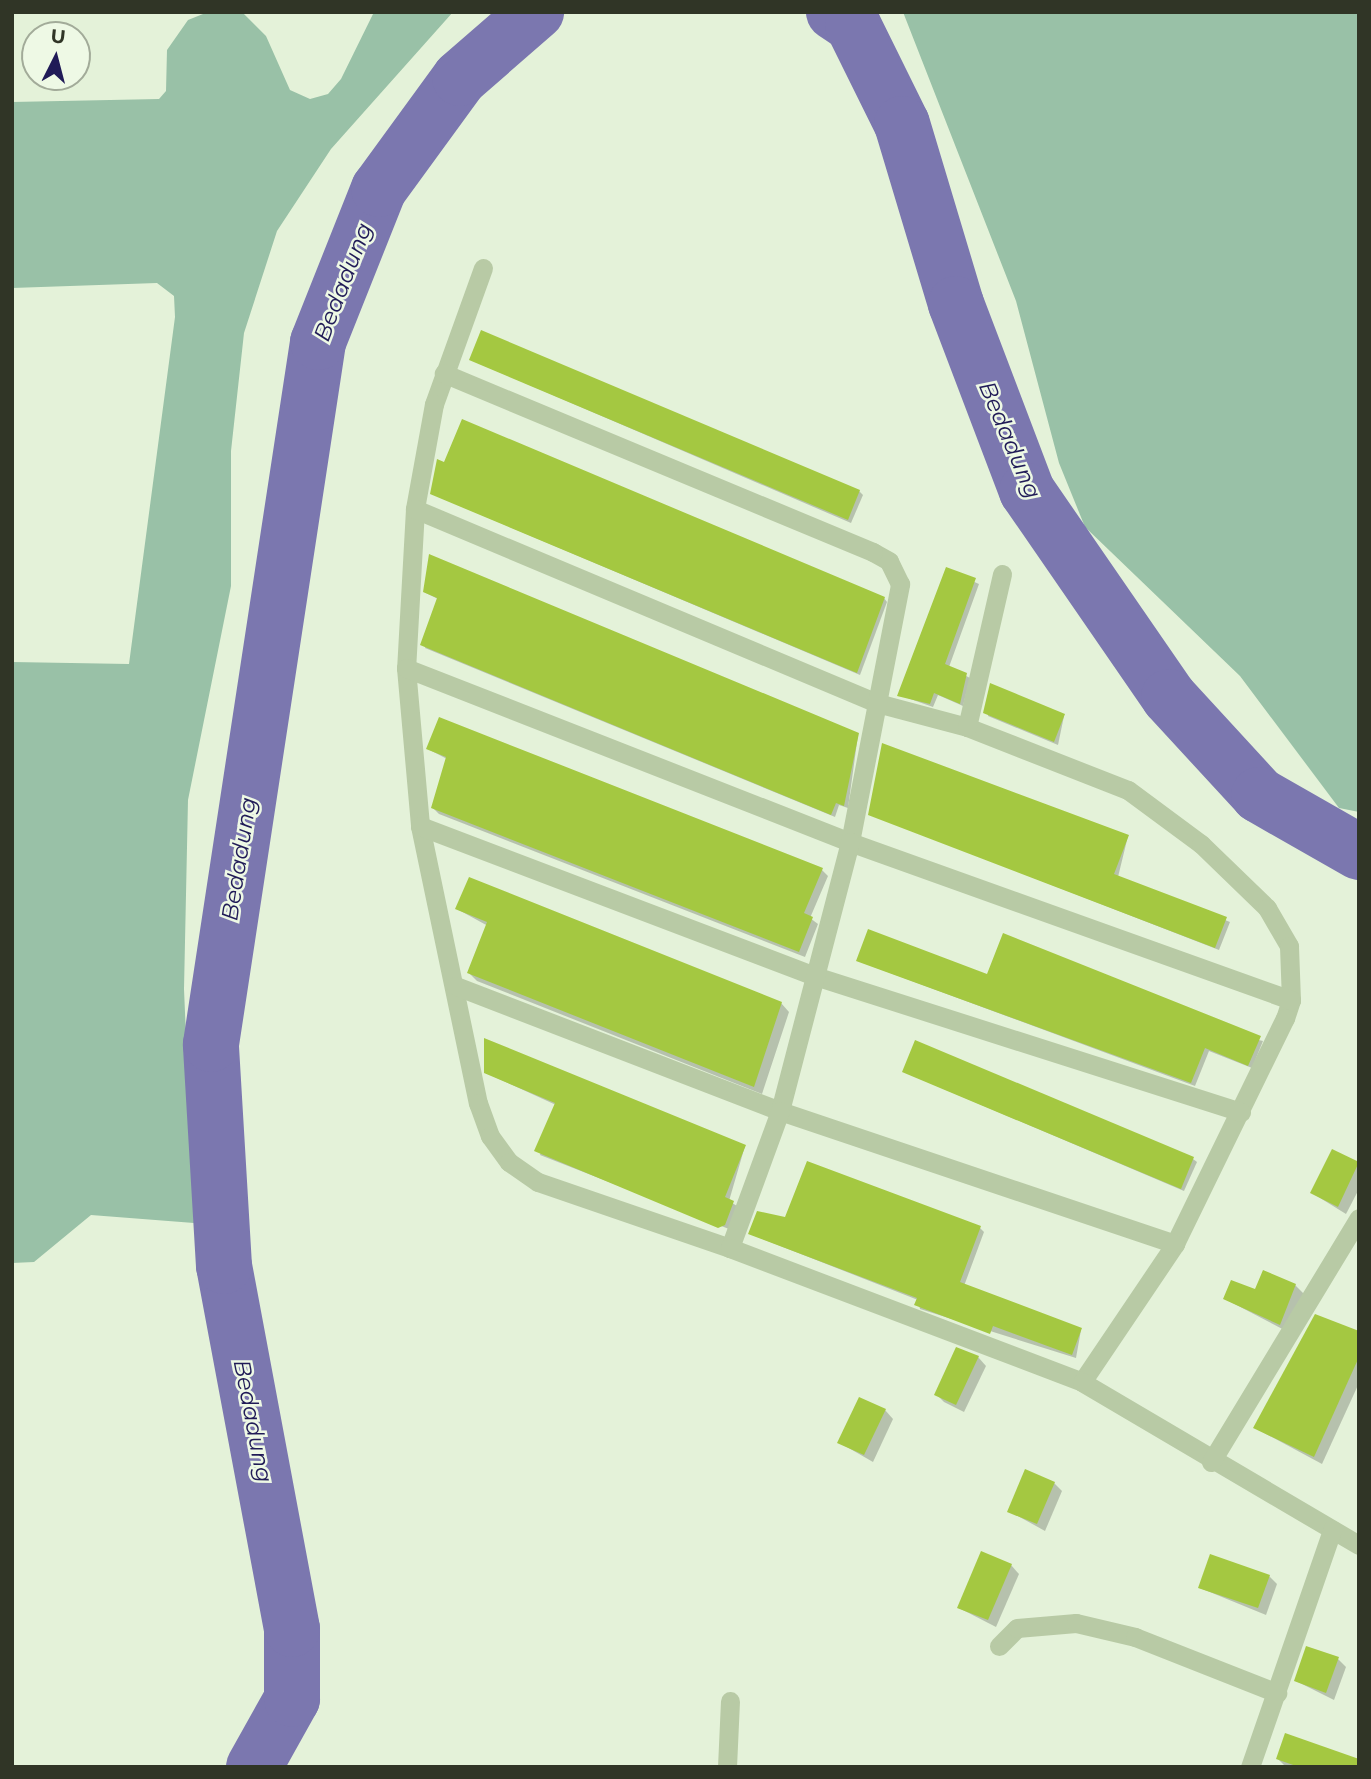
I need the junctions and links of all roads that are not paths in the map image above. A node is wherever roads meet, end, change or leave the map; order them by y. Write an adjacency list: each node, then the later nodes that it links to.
1 (483, 268): 2 (street)
2 (444, 373): 3 (street); 6 (street)
3 (415, 509): 5 (street); 6 (street)
4 (1002, 574): 7 (street)
5 (406, 668): 8 (street); 9 (street)
6 (877, 702): 7 (street); 9 (street)
7 (967, 727): 12 (street)
8 (420, 826): 10 (street); 11 (street)
9 (850, 842): 10 (street); 12 (street)
10 (818, 978): 13 (street); 14 (street)
11 (456, 986): 13 (street); 17 (street)
12 (1291, 1000): 14 (street)
13 (780, 1111): 16 (street); 17 (street)
14 (1241, 1112): 16 (street)
15 (1359, 1218): 19 (street)
16 (1175, 1244): 18 (street)
17 (730, 1248): 18 (street)
18 (1082, 1382): 19 (street)
19 (1211, 1462): 20 (street)
20 (1332, 1530): 21 (street); 23 (street)
21 (1359, 1545)
22 (999, 1646): 23 (street)
23 (1277, 1693): 26 (street)
24 (730, 1701): 25 (street)
25 (727, 1767)
26 (1250, 1767)

